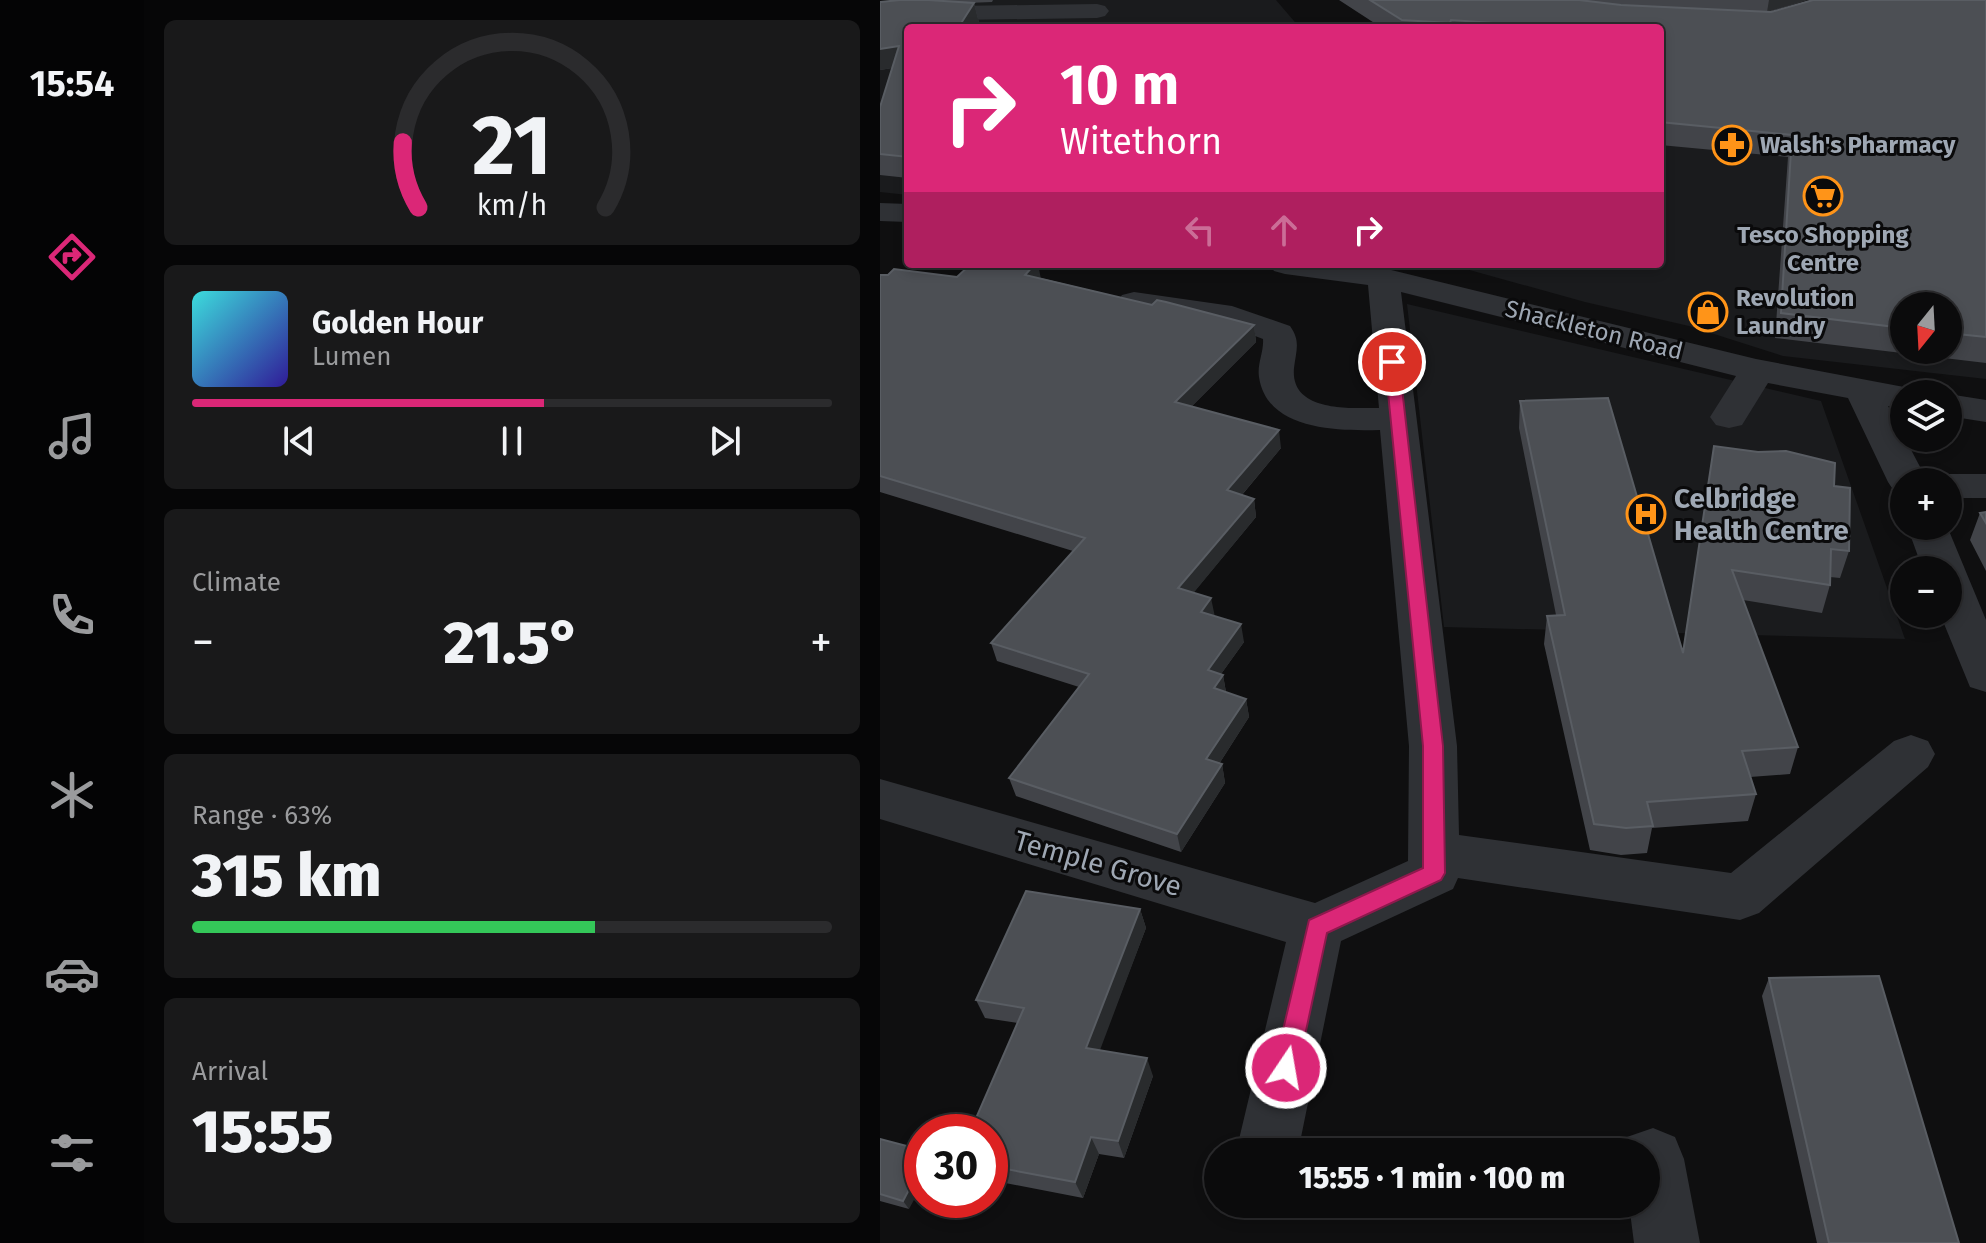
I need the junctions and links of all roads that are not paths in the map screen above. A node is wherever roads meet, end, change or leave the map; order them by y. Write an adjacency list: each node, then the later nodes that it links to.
1 (891, 10): 2 (street)
2 (1097, 11)
3 (880, 212): 4 (street)
4 (904, 213)
5 (1313, 268): 6 (street, Shackleton Road)
6 (1383, 278): 8 (street, Shackleton Road); 14 (street)
7 (1134, 302): 14 (street)
8 (1756, 370): 9 (street, Shackleton Road); 13 (street)
9 (1863, 392): 10 (street, Shackleton Road); 15 (street)
10 (1890, 396)
11 (1962, 407): 12 (street)
12 (1986, 411)
13 (1729, 417)
14 (1398, 418): 22 (street)
15 (1901, 468)
16 (1962, 486): 17 (street)
17 (1986, 486)
18 (1962, 615): 19 (street)
19 (1986, 675)
20 (1911, 754): 22 (street)
21 (880, 799): 23 (street, Temple Grove)
22 (1434, 853): 23 (street)
23 (1317, 927): 24 (street)
24 (1270, 1138)
25 (1660, 1201): 26 (street)
26 (1667, 1243)

